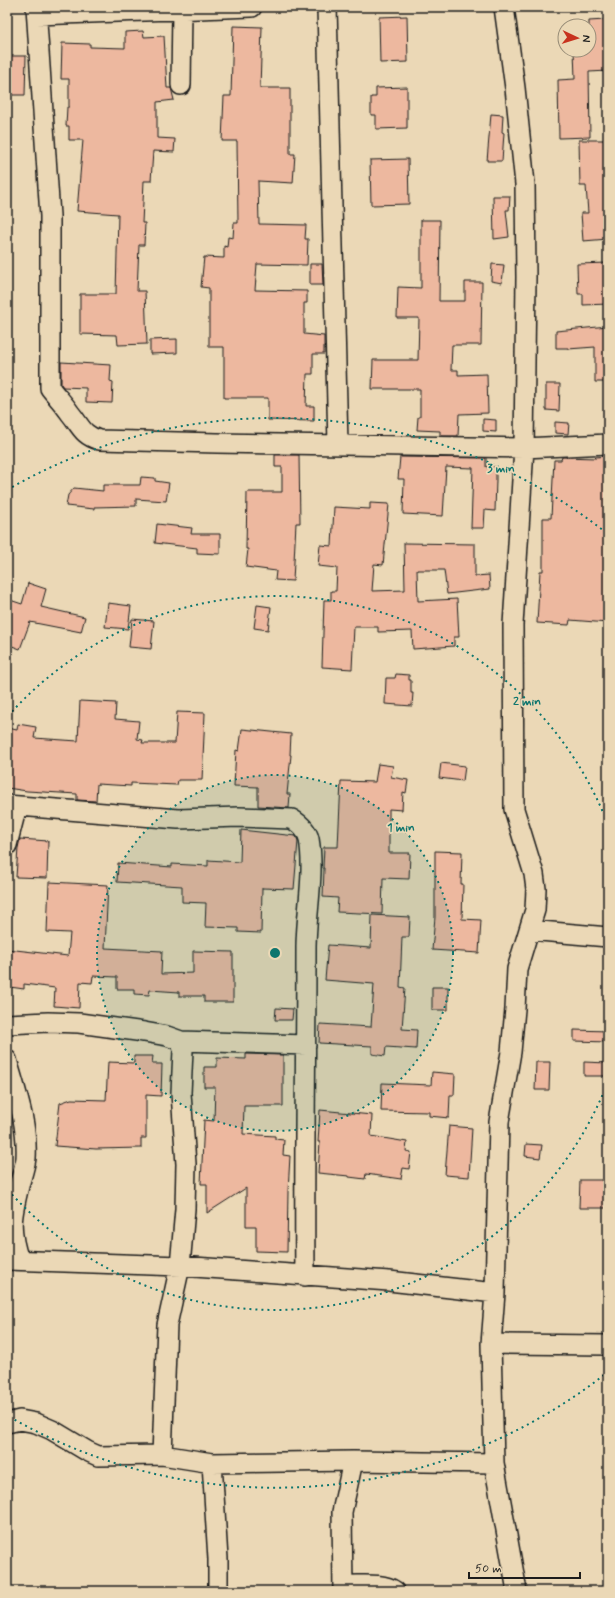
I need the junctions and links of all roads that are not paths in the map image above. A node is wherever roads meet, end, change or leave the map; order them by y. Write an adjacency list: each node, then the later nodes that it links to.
1 (252, 7): 4 (street)
2 (328, 7): 7 (street)
3 (504, 7): 9 (street)
4 (182, 10): 5 (street); 6 (street)
5 (36, 11): 7 (street)
6 (181, 85)
7 (338, 444): 9 (street)
8 (608, 444): 9 (street)
9 (524, 448): 12 (street)
10 (12, 806): 11 (street); 16 (street)
11 (7, 845)
12 (529, 930): 13 (street); 21 (street)
13 (608, 937)
14 (7, 1024): 15 (street)
15 (181, 1042): 16 (street); 19 (street)
16 (306, 1044): 20 (street)
17 (7, 1060): 18 (street)
18 (13, 1260): 19 (street)
19 (180, 1266): 20 (street); 25 (street)
20 (305, 1276): 21 (street)
21 (495, 1293): 22 (street)
22 (491, 1344): 23 (street); 28 (street)
23 (608, 1345)
24 (7, 1423): 25 (street)
25 (162, 1454): 27 (street)
26 (353, 1461): 27 (street); 28 (street); 29 (street)
27 (212, 1463): 31 (street)
28 (494, 1463): 30 (street)
29 (343, 1588): 32 (street)
30 (513, 1589)
31 (218, 1591)
32 (395, 1591)

